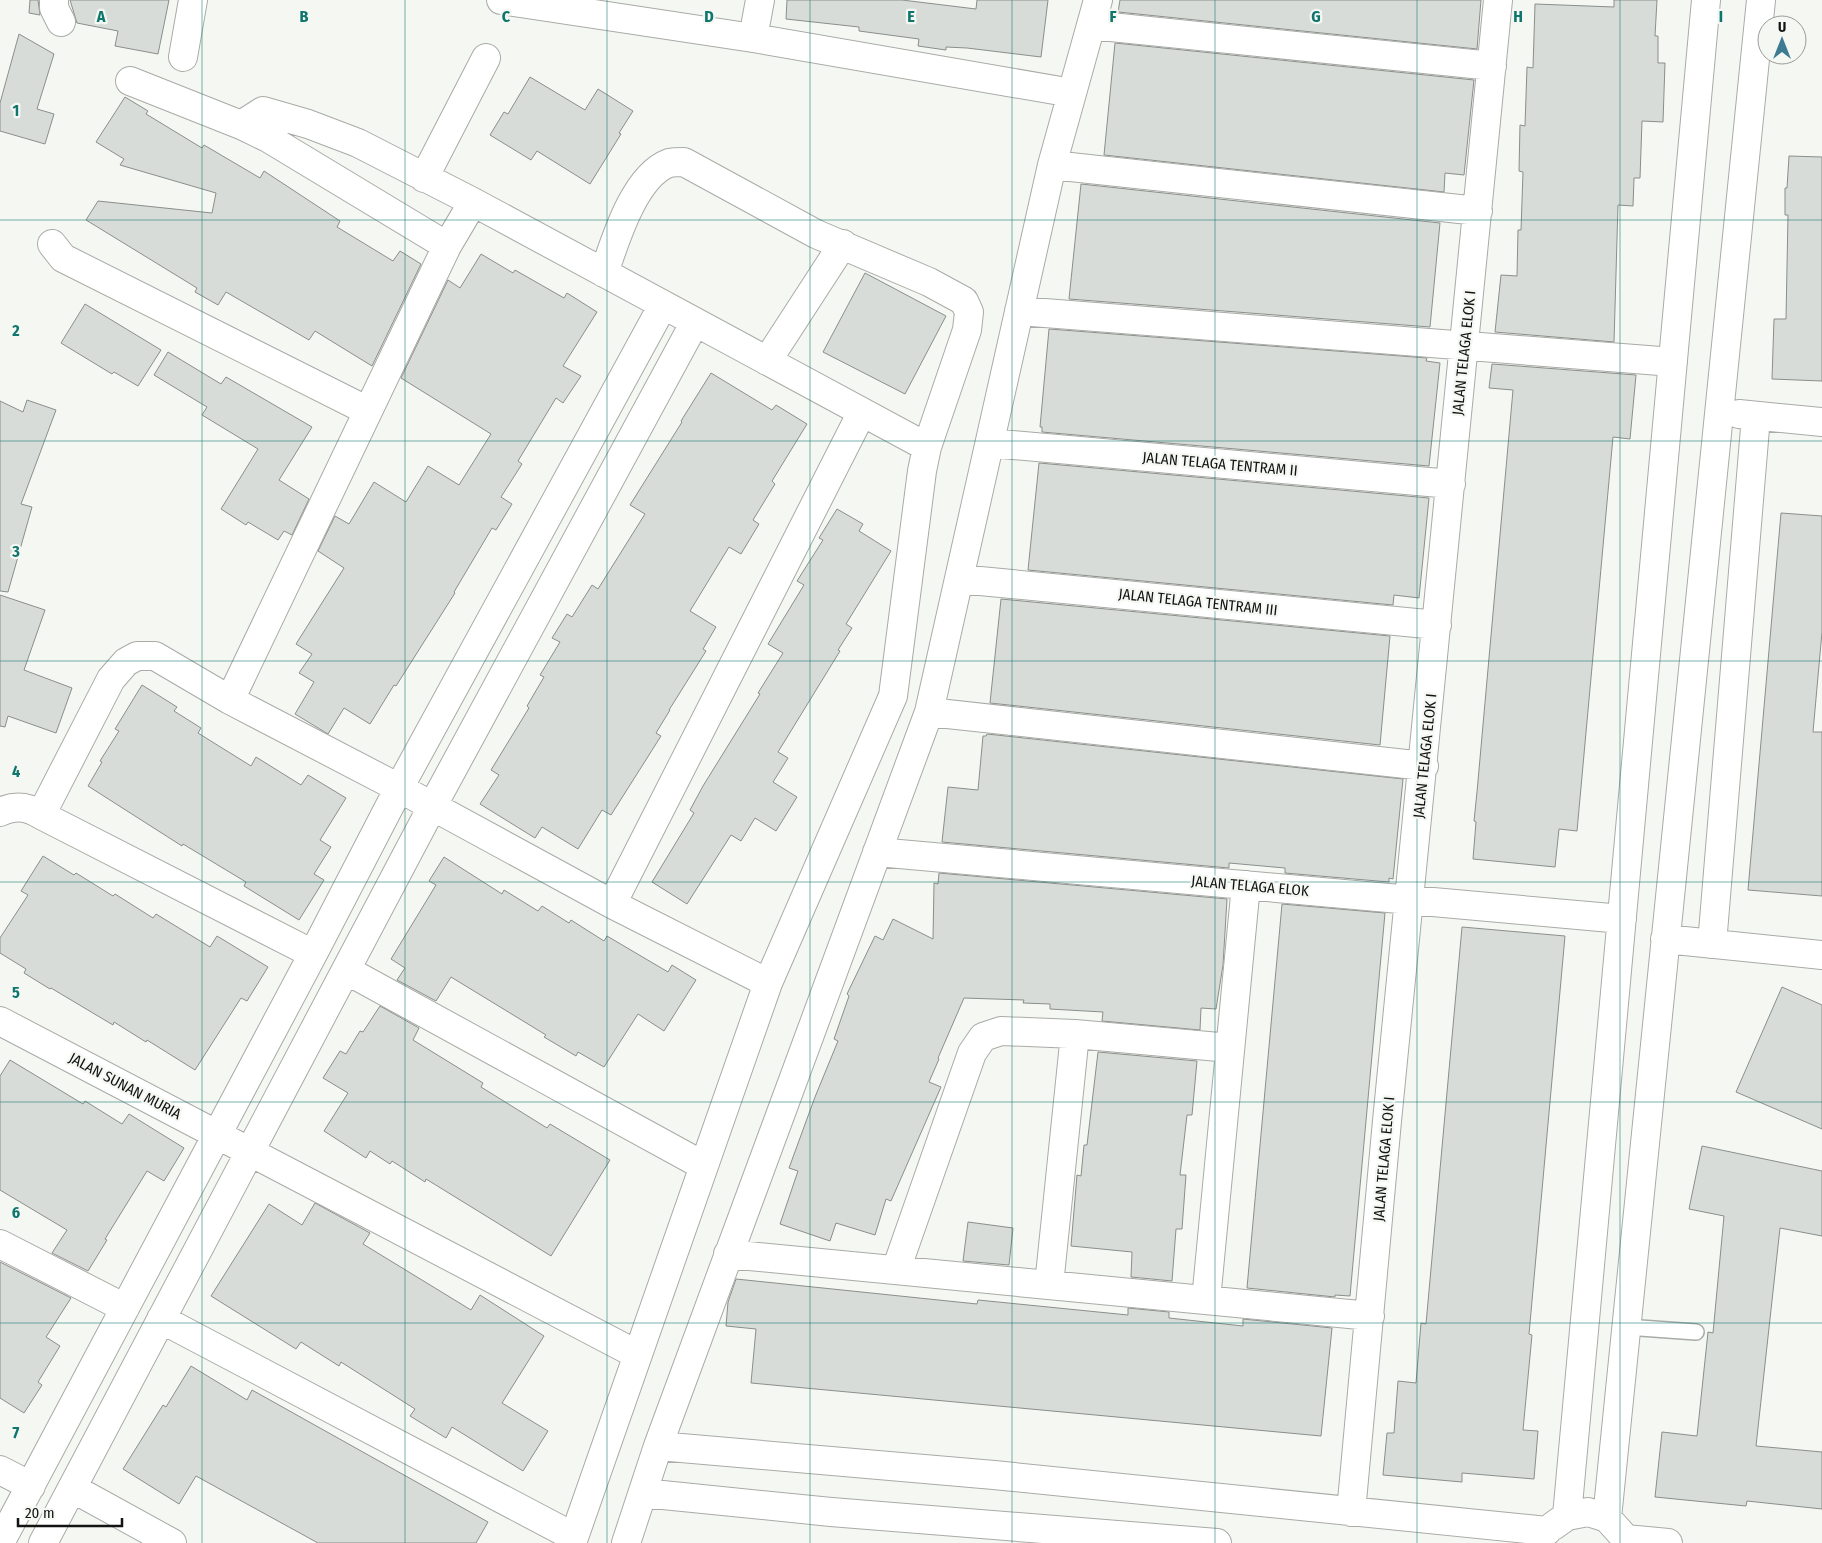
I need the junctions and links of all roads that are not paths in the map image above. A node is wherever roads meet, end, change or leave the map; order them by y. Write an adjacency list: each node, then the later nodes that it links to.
1 (193, 0): 9 (street)
2 (501, 0): 8 (street)
3 (760, 0): 8 (street)
4 (1498, 0): 11 (street, JALAN TELAGA ELOK I)
5 (1706, 0): 28 (street)
6 (1761, 0): 31 (street)
7 (1094, 12): 11 (street); 13 (street)
8 (753, 38): 13 (street)
9 (183, 56)
10 (486, 58): 16 (street)
11 (1492, 66): 18 (street, JALAN TELAGA ELOK I)
12 (130, 81): 14 (street)
13 (1072, 93): 15 (street)
14 (241, 125): 16 (street); 21 (street)
15 (1052, 164): 18 (street); 24 (street)
16 (424, 178): 17 (street)
17 (473, 202): 21 (street); 22 (street)
18 (1478, 211): 26 (street, JALAN TELAGA ELOK I)
19 (52, 244): 29 (street)
20 (843, 244): 22 (street); 27 (street); 35 (street)
21 (447, 246): 29 (street)
22 (604, 273): 23 (street)
23 (663, 305): 25 (street); 42 (street)
24 (1019, 310): 26 (street); 34 (street)
25 (695, 322): 27 (street); 43 (street)
26 (1464, 346): 28 (street); 36 (street, JALAN TELAGA ELOK I)
27 (767, 361): 30 (street)
28 (1673, 362): 50 (street)
29 (368, 410): 39 (street)
30 (862, 412): 35 (street); 49 (street)
31 (1718, 412): 32 (street); 51 (street)
32 (1756, 416): 33 (street); 52 (street)
33 (1822, 422)
34 (990, 443): 36 (street, JALAN TELAGA TENTRAM II); 37 (street)
35 (927, 447): 56 (street)
36 (1451, 484): 38 (street, JALAN TELAGA ELOK I)
37 (959, 579): 38 (street, JALAN TELAGA TENTRAM III); 40 (street)
38 (1438, 625): 41 (street, JALAN TELAGA ELOK I)
39 (230, 700): 42 (street); 45 (street)
40 (929, 712): 41 (street); 46 (street)
41 (1424, 766): 48 (street, JALAN TELAGA ELOK I)
42 (399, 788): 43 (street); 53 (street)
43 (432, 807): 49 (street); 55 (street)
44 (0, 812): 45 (street)
45 (41, 815): 53 (street)
46 (877, 852): 47 (street, JALAN TELAGA ELOK); 64 (street)
47 (1246, 885): 48 (street, JALAN TELAGA ELOK); 59 (street)
48 (1410, 900): 50 (street, JALAN TELAGA ELOK); 69 (street, JALAN TELAGA ELOK I)
49 (612, 904): 56 (street)
50 (1622, 919): 81 (street)
51 (1665, 939): 52 (street); 71 (street)
52 (1712, 944): 54 (street)
53 (313, 954): 60 (street)
54 (1822, 955)
55 (346, 970): 61 (street); 62 (street)
56 (768, 984): 62 (street)
57 (0, 1021): 60 (street, JALAN SUNAN MURIA)
58 (1075, 1034): 59 (street); 65 (street); 66 (street)
59 (1230, 1048): 67 (street)
60 (217, 1134): 61 (street, JALAN SUNAN MURIA); 68 (street)
61 (250, 1151): 70 (street); 73 (street, JALAN SUNAN MURIA)
62 (704, 1166): 73 (street)
63 (0, 1244): 68 (street)
64 (728, 1254): 65 (street); 74 (street)
65 (896, 1270): 66 (street)
66 (1049, 1285): 67 (street)
67 (1206, 1300): 69 (street)
68 (125, 1308): 76 (street)
69 (1370, 1316): 79 (street, JALAN TELAGA ELOK I)
70 (161, 1318): 77 (street); 83 (street)
71 (1626, 1326): 72 (lane); 80 (street)
72 (1696, 1332)
73 (638, 1355): 83 (street)
74 (658, 1446): 78 (street); 79 (street)
75 (0, 1470): 76 (street)
76 (31, 1486): 85 (street)
77 (72, 1488): 86 (street); 87 (street)
78 (643, 1493): 82 (street); 88 (street)
79 (1351, 1512): 81 (street)
80 (1607, 1518): 81 (street); 84 (street)
81 (1552, 1530)
82 (992, 1534): 89 (street)
83 (573, 1540)
84 (1626, 1541): 90 (street)
85 (0, 1543)
86 (43, 1543)
87 (172, 1543)
88 (626, 1543)
89 (1217, 1543)
90 (1668, 1543)

